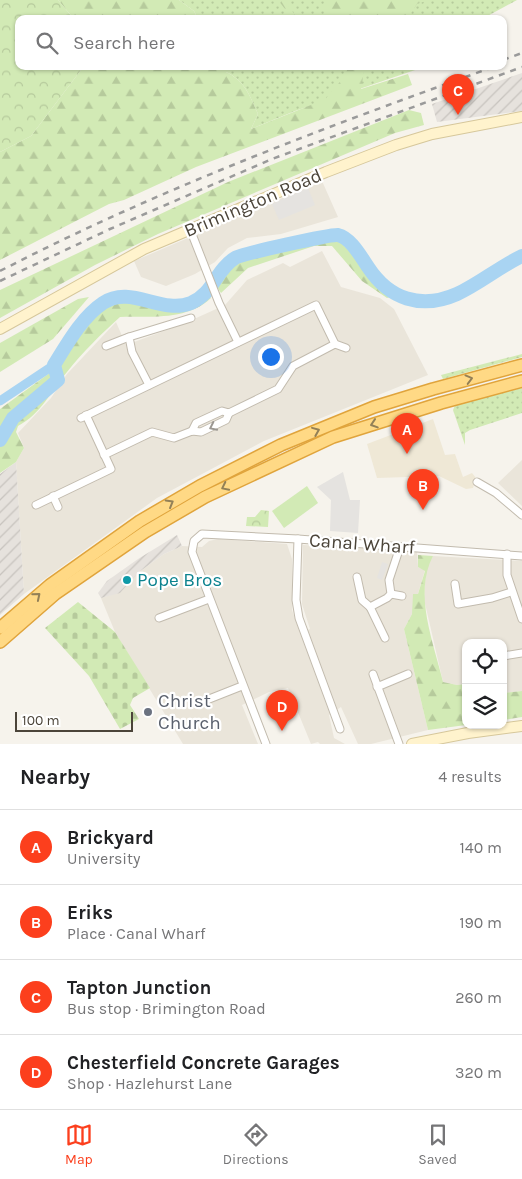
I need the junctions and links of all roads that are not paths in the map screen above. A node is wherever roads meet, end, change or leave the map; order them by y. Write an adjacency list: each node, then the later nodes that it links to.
1 (522, 117): 2 (main road, Brimington Road)
2 (190, 229): 4 (main road, Brimington Road); 6 (street)
3 (191, 318): 5 (street)
4 (0, 329)
5 (129, 337): 8 (street); 12 (street)
6 (238, 342): 7 (street); 12 (street)
7 (335, 344): 9 (street); 13 (street)
8 (106, 346)
9 (346, 348)
10 (522, 365): 32 (highway, one-way to 10)
11 (522, 381): 34 (highway, one-way to 34)
12 (149, 385): 13 (street)
13 (104, 455): 15 (street)
14 (477, 482): 18 (street)
15 (53, 496): 16 (street); 17 (street)
16 (36, 505)
17 (58, 507)
18 (522, 515)
19 (298, 539): 20 (street, Canal Wharf); 28 (street, Canal Wharf); 43 (street)
20 (400, 547): 21 (street, Canal Wharf); 26 (street)
21 (506, 554): 22 (street, Canal Wharf); 25 (street)
22 (522, 556)
23 (357, 577): 29 (street)
24 (455, 584): 25 (street)
25 (511, 592): 31 (street)
26 (391, 594): 27 (street); 29 (street)
27 (402, 596)
28 (209, 599): 30 (street); 39 (street)
29 (370, 607): 33 (street)
30 (159, 618)
31 (522, 620)
32 (0, 628)
33 (385, 638)
34 (0, 642)
35 (522, 653): 36 (street)
36 (507, 655)
37 (373, 674): 40 (street)
38 (408, 674): 40 (street)
39 (242, 686): 41 (street); 44 (street)
40 (377, 687): 45 (street)
41 (199, 702)
42 (522, 726): 46 (main road)
43 (340, 729)
44 (266, 744)
45 (399, 744)
46 (412, 744)

